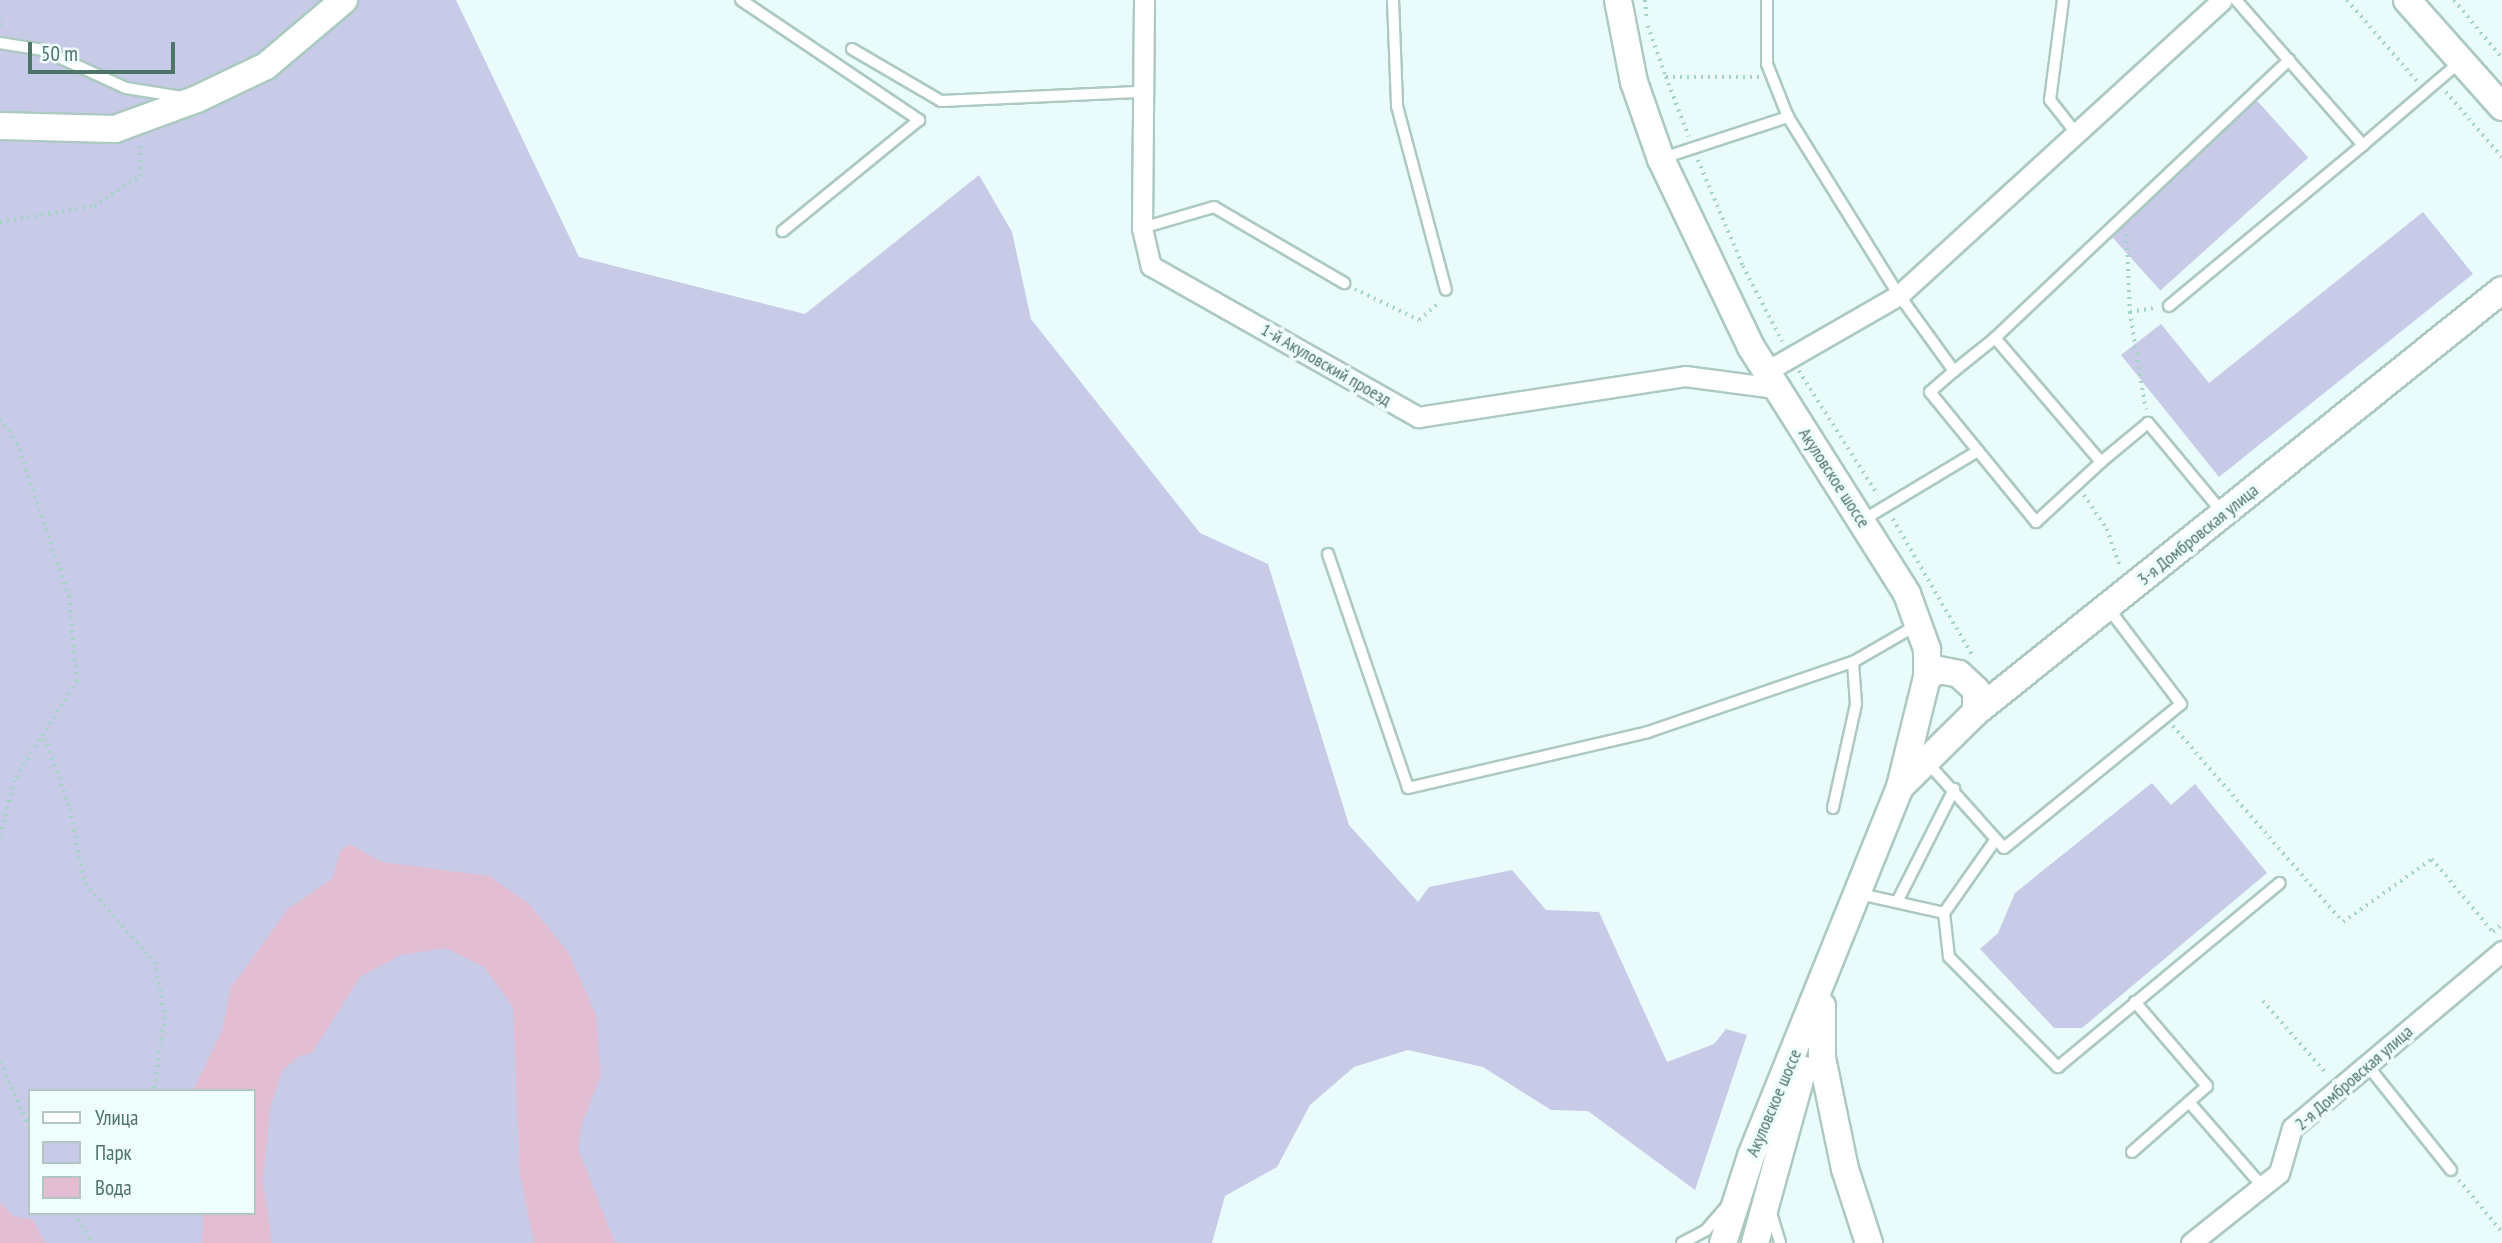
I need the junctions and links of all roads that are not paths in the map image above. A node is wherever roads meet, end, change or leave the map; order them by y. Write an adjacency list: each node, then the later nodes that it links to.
1 (741, 0): 24 (lane)
2 (1144, 0): 15 (street, 1-й Акуловский проезд)
3 (1393, 0): 26 (lane)
4 (1618, 0): 22 (street, Акуловское шоссе)
5 (1767, 0): 18 (lane)
6 (2063, 0): 20 (lane)
7 (2221, 0): 20 (street)
8 (2236, 0): 13 (lane)
9 (2407, 0): 14 (street)
10 (341, 1): 16 (street)
11 (0, 43): 16 (lane)
12 (852, 49): 15 (lane)
13 (2289, 60): 21 (lane); 30 (lane)
14 (2461, 61): 17 (street); 21 (lane)
15 (1143, 92): 23 (street, 1-й Акуловский проезд)
16 (197, 99): 19 (street)
17 (2502, 107)
18 (1788, 117): 22 (lane); 28 (lane)
19 (0, 127)
20 (2076, 134): 28 (street)
21 (2363, 145): 29 (lane)
22 (1661, 159): 32 (street, Акуловское шоссе)
23 (1142, 228): 25 (lane); 32 (street, 1-й Акуловский проезд)
24 (783, 231)
25 (1344, 283)
26 (1446, 290)
27 (2502, 290): 35 (street, 3-я Домбровская улица)
28 (1899, 295): 31 (lane); 32 (street)
29 (2169, 306)
30 (1995, 338): 31 (lane); 34 (lane)
31 (1954, 371): 33 (lane)
32 (1770, 380): 36 (street, Акуловское шоссе)
33 (1978, 451): 34 (lane); 36 (lane)
34 (2101, 462): 35 (lane)
35 (2224, 514): 38 (street, 3-я Домбровская улица)
36 (1863, 520): 39 (street, Акуловское шоссе)
37 (1328, 554): 40 (lane)
38 (2108, 608): 43 (street, 3-я Домбровская улица); 49 (lane)
39 (1920, 623): 40 (lane); 41 (street, Акуловское шоссе)
40 (1853, 662): 48 (lane)
41 (1927, 677): 42 (street, Акуловское шоссе); 43 (street)
42 (1919, 703): 44 (street); 46 (street, Акуловское шоссе)
43 (1976, 712): 44 (street, 3-я Домбровская улица)
44 (1954, 732): 45 (street, 3-я Домбровская улица)
45 (1926, 760): 46 (street, 3-я Домбровская улица); 47 (lane)
46 (1900, 788): 51 (street, Акуловское шоссе)
47 (1954, 789): 49 (lane); 52 (lane)
48 (1833, 808)
49 (1996, 839): 53 (lane)
50 (2280, 883): 57 (lane)
51 (1860, 894): 52 (lane); 55 (street, Акуловское шоссе)
52 (1897, 902): 53 (lane)
53 (1944, 913): 57 (lane)
54 (2502, 951): 58 (street, 2-я Домбровская улица)
55 (1832, 965): 56 (street, Акуловское шоссе); 63 (street, Акуловское шоссе)
56 (1824, 996): 64 (street, Акуловское шоссе); 69 (street)
57 (2135, 1002): 59 (lane)
58 (2368, 1066): 61 (lane); 62 (street, 2-я Домбровская улица)
59 (2189, 1102): 60 (lane); 62 (lane)
60 (2132, 1152)
61 (2451, 1170)
62 (2262, 1186): 70 (street, 2-я Домбровская улица)
63 (1738, 1194): 65 (lane); 66 (street, Акуловское шоссе)
64 (1767, 1201): 67 (street, Акуловское шоссе); 68 (lane)
65 (1682, 1243)
66 (1723, 1243)
67 (1755, 1243)
68 (1780, 1243)
69 (1869, 1243)
70 (2191, 1243)

